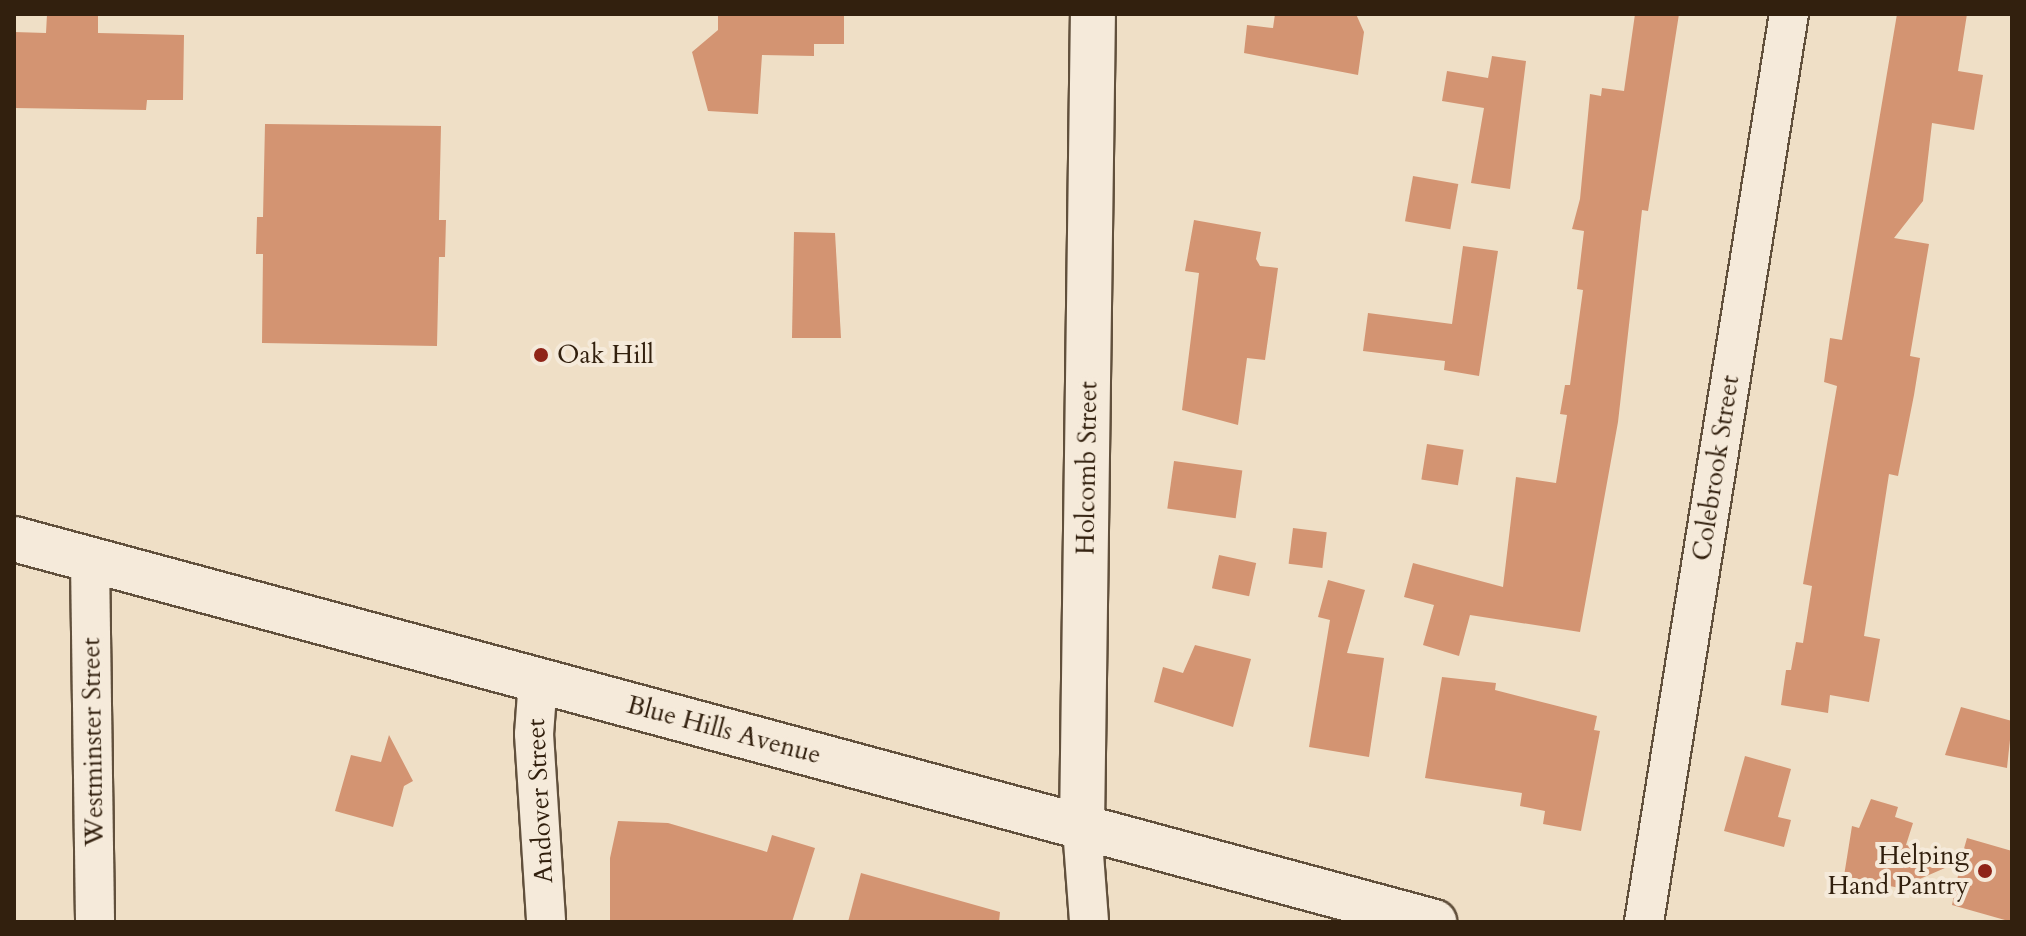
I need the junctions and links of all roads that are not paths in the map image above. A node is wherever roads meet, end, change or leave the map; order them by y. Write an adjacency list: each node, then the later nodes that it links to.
1 (1093, 14): 6 (main road, Holcomb Street)
2 (1789, 14): 11 (street, Colebrook Street)
3 (14, 539): 4 (main road, Blue Hills Avenue)
4 (90, 561): 5 (main road, Blue Hills Avenue); 7 (street, Westminster Street)
5 (538, 680): 6 (main road, Blue Hills Avenue); 8 (street, Andover Street)
6 (1082, 828): 9 (street, Holcomb Street); 10 (main road, Blue Hills Avenue)
7 (95, 922)
8 (546, 922)
9 (1089, 922)
10 (1434, 922)
11 (1644, 922)

